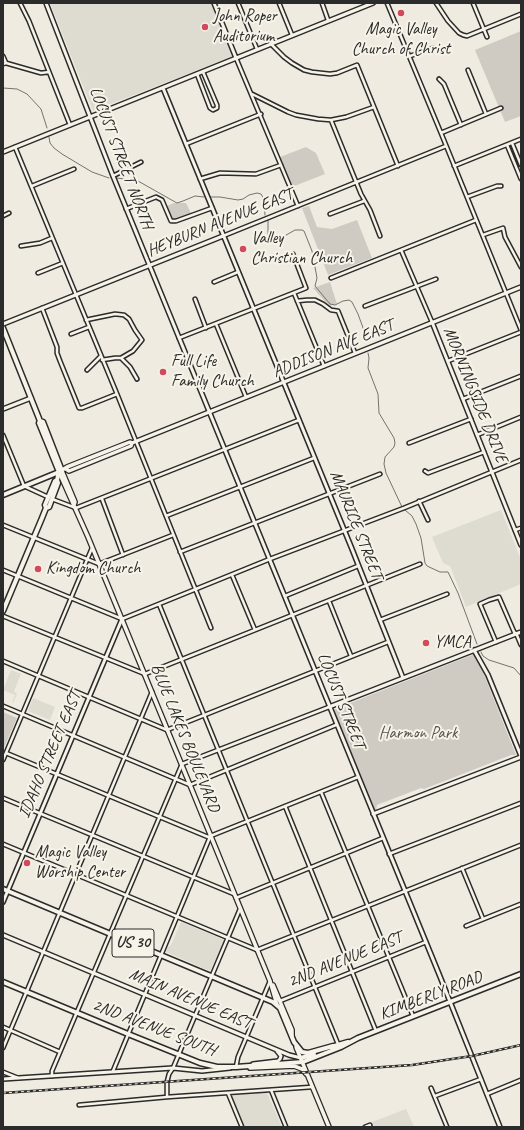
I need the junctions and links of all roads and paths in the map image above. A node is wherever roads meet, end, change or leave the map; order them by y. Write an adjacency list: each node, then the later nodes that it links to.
1 (20, 3): 25 (street)
2 (46, 3): 35 (street, LOCUST STREET NORTH)
3 (214, 3): 22 (street)
4 (238, 3): 19 (street)
5 (279, 3): 15 (street)
6 (322, 3): 13 (street)
7 (373, 3): 11 (street)
8 (387, 3): 21 (street)
9 (436, 3): 14 (street)
10 (474, 3): 14 (street)
11 (365, 4): 13 (street)
12 (521, 14): 14 (street)
13 (328, 20): 15 (street)
14 (484, 29): 16 (street)
15 (292, 35): 17 (street)
16 (487, 37)
17 (271, 44): 19 (street); 31 (street)
18 (433, 48): 21 (street)
19 (257, 49): 22 (street)
20 (3, 56): 23 (street)
21 (410, 56): 39 (street)
22 (236, 58): 26 (street); 30 (street)
23 (4, 64): 25 (street)
24 (468, 70): 34 (street)
25 (49, 72): 37 (street)
26 (203, 72): 27 (street); 27 (street)
27 (197, 74): 29 (street)
28 (438, 79): 38 (street)
29 (163, 88): 35 (street); 42 (street, MAURICE STREET)
30 (252, 94): 33 (street); 36 (street)
31 (374, 107): 36 (street); 50 (street)
32 (500, 108): 34 (street)
33 (261, 114): 42 (street); 48 (street)
34 (486, 114): 38 (street)
35 (90, 117): 37 (street); 53 (street, LOCUST STREET NORTH)
36 (331, 120): 56 (street)
37 (70, 125): 44 (street)
38 (461, 125): 39 (street)
39 (441, 133): 45 (street)
40 (521, 139): 41 (street)
41 (512, 143): 43 (street); 49 (street)
42 (186, 144): 54 (street, MAURICE STREET)
43 (507, 145): 51 (street); 55 (street)
44 (16, 146): 46 (street); 57 (street)
45 (446, 146): 50 (street, HEYBURN AVENUE EAST); 51 (street)
46 (3, 152)
47 (141, 162): 53 (street)
48 (281, 164): 54 (street); 61 (street)
49 (521, 165)
50 (398, 166): 56 (street, HEYBURN AVENUE EAST)
51 (454, 166): 59 (street)
52 (74, 169): 57 (street)
53 (113, 176): 63 (street, LOCUST STREET NORTH)
54 (200, 179): 62 (street, MAURICE STREET)
55 (521, 179)
56 (356, 182): 60 (street); 61 (street, HEYBURN AVENUE EAST)
57 (32, 186): 71 (street)
58 (500, 186): 59 (street)
59 (467, 197): 67 (street)
60 (364, 201): 65 (street); 70 (street)
61 (298, 206): 69 (street, HEYBURN AVENUE EAST)
62 (212, 208): 63 (street); 69 (street, MAURICE STREET)
63 (126, 209): 76 (street, LOCUST STREET NORTH)
64 (9, 213): 66 (street)
65 (330, 214)
66 (3, 216)
67 (476, 220): 68 (street); 73 (street)
68 (483, 235): 77 (street); 86 (street)
69 (223, 236): 76 (street, HEYBURN AVENUE EAST); 78 (street, MAURICE STREET)
70 (380, 236)
71 (52, 238): 72 (street); 75 (street)
72 (21, 246)
73 (401, 250): 80 (street); 83 (street)
74 (293, 254): 85 (street)
75 (63, 263): 79 (street); 87 (street)
76 (149, 265): 87 (street, HEYBURN AVENUE EAST); 102 (street, LOCUST STREET NORTH)
77 (521, 267)
78 (238, 272): 82 (street); 92 (street, MAURICE STREET)
79 (38, 274)
80 (331, 278)
81 (436, 279): 83 (street)
82 (214, 282)
83 (417, 286): 90 (street); 94 (street)
84 (521, 287): 86 (main road, ADDISON AVE EAST)
85 (294, 293): 89 (street); 92 (street)
86 (505, 293): 94 (main road, ADDISON AVE EAST); 100 (street)
87 (76, 295): 91 (street, HEYBURN AVENUE EAST); 93 (street)
88 (195, 299): 99 (street)
89 (298, 301): 103 (street); 108 (street)
90 (365, 306)
91 (42, 308): 95 (street, HEYBURN AVENUE EAST); 113 (street)
92 (253, 309): 96 (street); 112 (street, MAURICE STREET)
93 (86, 320): 97 (street); 105 (street)
94 (432, 323): 103 (main road, ADDISON AVE EAST); 107 (street, MORNINGSIDE DRIVE)
95 (3, 324)
96 (216, 324): 99 (street); 114 (street)
97 (89, 327): 101 (street); 104 (street)
98 (3, 328): 115 (main road)
99 (206, 328): 102 (street)
100 (521, 331): 107 (street)
101 (72, 334)
102 (178, 339): 118 (street, LOCUST STREET NORTH)
103 (356, 354): 108 (main road, ADDISON AVE EAST)
104 (101, 356): 106 (street); 109 (street)
105 (122, 358): 106 (street); 111 (street)
106 (102, 360): 113 (street)
107 (448, 361): 116 (street, MORNINGSIDE DRIVE)
108 (324, 366): 112 (main road, ADDISON AVE EAST)
109 (87, 370)
110 (521, 376): 116 (street)
111 (137, 379)
112 (284, 382): 114 (main road, ADDISON AVE EAST); 121 (street, MAURICE STREET)
113 (117, 394): 124 (street)
114 (246, 397): 118 (main road, ADDISON AVE EAST)
115 (31, 398): 117 (street); 130 (main road)
116 (463, 398): 120 (street, MORNINGSIDE DRIVE)
117 (3, 409)
118 (210, 411): 124 (main road, ADDISON AVE EAST); 126 (street, LOCUST STREET)
119 (521, 417): 123 (street)
120 (471, 419): 123 (street, MORNINGSIDE DRIVE); 125 (street)
121 (299, 420): 126 (street); 128 (street, MAURICE STREET)
122 (3, 434): 135 (street)
123 (477, 434): 127 (street, MORNINGSIDE DRIVE)
124 (134, 441): 130 (main road, ADDISON AVE EAST); 134 (street)
125 (410, 443)
126 (225, 449): 134 (street); 136 (street, LOCUST STREET)
127 (484, 452): 131 (street); 132 (street, MORNINGSIDE DRIVE)
128 (314, 458): 136 (street); 137 (street, MAURICE STREET)
129 (521, 460): 132 (street)
130 (62, 471): 135 (main road); 139 (main road); 142 (main road, BLUE LAKES BOULEVARD)
131 (425, 471)
132 (492, 472): 141 (street); 148 (street, MORNINGSIDE DRIVE)
133 (380, 474): 137 (street)
134 (151, 479): 140 (street); 143 (street)
135 (24, 486): 138 (main road); 139 (street)
136 (241, 487): 143 (street); 145 (street, LOCUST STREET)
137 (328, 493): 145 (street); 149 (street, MAURICE STREET)
138 (3, 495)
139 (50, 498): 142 (street); 151 (main road)
140 (102, 499): 142 (street); 155 (street)
141 (419, 501): 144 (street); 149 (street)
142 (75, 507): 153 (main road, BLUE LAKES BOULEVARD)
143 (166, 516): 150 (street)
144 (428, 520)
145 (255, 523): 154 (street); 157 (street, LOCUST STREET)
146 (3, 525): 151 (street)
147 (521, 528): 148 (street)
148 (515, 530): 152 (street, MORNINGSIDE DRIVE)
149 (344, 531): 157 (street); 160 (street, MAURICE STREET)
150 (173, 535): 154 (street); 155 (street)
151 (34, 536): 156 (street); 163 (main road)
152 (521, 545)
153 (92, 548): 156 (street); 158 (main road, BLUE LAKES BOULEVARD)
154 (180, 552): 165 (street)
155 (123, 555): 158 (street)
156 (88, 559): 158 (street); 168 (street)
157 (270, 560): 162 (street); 167 (street, LOCUST STREET)
158 (99, 564): 174 (main road, BLUE LAKES BOULEVARD)
159 (420, 564): 164 (street)
160 (358, 566): 164 (street, MAURICE STREET); 167 (street)
161 (3, 570): 163 (street)
162 (232, 575): 165 (street); 177 (street)
163 (18, 576): 168 (street); 171 (main road)
164 (366, 586): 169 (street); 175 (street, MAURICE STREET)
165 (195, 590): 170 (street); 176 (street)
166 (447, 594): 175 (street)
167 (285, 596): 173 (street, LOCUST STREET)
168 (71, 598): 174 (street); 180 (street)
169 (329, 601): 173 (street); 185 (street)
170 (159, 604): 174 (street); 187 (street)
171 (3, 611)
172 (3, 616): 180 (street)
173 (292, 616): 177 (street); 189 (street, LOCUST STREET)
174 (122, 619): 186 (street, IDAHO STREET EAST); 190 (main road, BLUE LAKES BOULEVARD)
175 (380, 620): 181 (street, MAURICE STREET)
176 (211, 628)
177 (255, 630): 187 (street)
178 (521, 632): 179 (street)
179 (516, 634): 182 (street); 182 (street); 183 (street)
180 (55, 637): 186 (street); 191 (street)
181 (388, 642): 185 (street); 192 (street, MAURICE STREET)
182 (496, 642): 184 (street)
183 (521, 645)
184 (474, 650): 192 (street); 205 (street)
185 (351, 656): 189 (street)
186 (106, 658): 190 (street); 194 (street, IDAHO STREET EAST)
187 (182, 660): 190 (street); 198 (street)
188 (3, 661): 191 (street)
189 (314, 671): 196 (street, LOCUST STREET); 198 (street)
190 (145, 674): 193 (main road, BLUE LAKES BOULEVARD)
191 (38, 676): 194 (street); 197 (street)
192 (403, 678): 196 (street)
193 (152, 692): 199 (street); 201 (main road, BLUE LAKES BOULEVARD)
194 (89, 697): 199 (street); 202 (street, IDAHO STREET EAST)
195 (3, 706): 197 (street)
196 (329, 707): 200 (street, LOCUST STREET); 203 (street)
197 (22, 714): 202 (street); 204 (street)
198 (204, 715): 201 (street); 203 (street)
199 (141, 719): 201 (street); 206 (street)
200 (336, 725): 209 (street); 211 (street, LOCUST STREET)
201 (167, 730): 208 (main road, BLUE LAKES BOULEVARD)
202 (72, 736): 206 (street); 210 (street, IDAHO STREET EAST)
203 (218, 749): 208 (street); 209 (street)
204 (6, 753): 207 (street); 210 (street)
205 (521, 756): 220 (street)
206 (125, 758): 212 (street); 215 (street)
207 (3, 760)
208 (182, 764): 212 (street); 213 (main road, BLUE LAKES BOULEVARD)
209 (227, 770): 213 (street); 222 (street)
210 (56, 774): 215 (street); 219 (street, IDAHO STREET EAST)
211 (358, 777): 214 (street); 220 (street, LOCUST STREET)
212 (175, 779): 213 (street); 221 (street)
213 (190, 785): 224 (main road, BLUE LAKES BOULEVARD)
214 (321, 792): 218 (street); 229 (street)
215 (108, 796): 221 (street); 223 (street)
216 (3, 798): 219 (street)
217 (521, 803): 230 (street)
218 (285, 806): 222 (street); 232 (street)
219 (40, 813): 223 (street); 228 (street, IDAHO STREET EAST)
220 (373, 814): 225 (street, LOCUST STREET)
221 (159, 817): 224 (street); 231 (street)
222 (248, 821): 224 (street); 236 (street)
223 (92, 835): 231 (street); 234 (street)
224 (211, 836): 235 (street); 241 (main road, BLUE LAKES BOULEVARD)
225 (383, 838): 229 (street); 230 (street, LOCUST STREET)
226 (3, 844): 228 (street)
227 (521, 846): 233 (street)
228 (24, 852): 234 (street); 238 (street, IDAHO STREET EAST)
229 (346, 853): 232 (street); 244 (street)
230 (389, 854): 239 (street, LOCUST STREET)
231 (143, 856): 235 (street); 240 (street)
232 (311, 867): 236 (street); 249 (street)
233 (462, 868): 239 (street); 248 (street)
234 (76, 874): 240 (street); 246 (street)
235 (193, 878): 241 (street); 247 (street)
236 (274, 883): 241 (street); 253 (street)
237 (3, 889): 238 (main road, US 30)
238 (8, 891): 242 (street, IDAHO STREET EAST); 246 (main road, US 30)
239 (404, 891): 244 (street); 255 (street, LOCUST STREET)
240 (126, 895): 247 (street); 251 (street)
241 (235, 896): 245 (main road, BLUE LAKES BOULEVARD)
242 (3, 902)
243 (521, 904): 248 (street)
244 (368, 906): 249 (street); 259 (street)
245 (240, 909): 254 (street); 256 (main road, BLUE LAKES BOULEVARD)
246 (60, 912): 251 (main road, US 30); 257 (street)
247 (177, 916): 254 (street); 258 (street)
248 (483, 919): 250 (street)
249 (331, 920): 253 (street); 260 (street)
250 (466, 926)
251 (110, 933): 258 (main road, US 30); 261 (street)
252 (3, 935): 257 (street, MAIN AVENUE EAST)
253 (294, 935): 256 (street); 266 (street)
254 (229, 938): 256 (street); 263 (street)
255 (426, 942): 259 (street, 2ND AVENUE EAST); 271 (street, LOCUST STREET)
256 (257, 950): 264 (main road, BLUE LAKES BOULEVARD)
257 (43, 952): 261 (street, MAIN AVENUE EAST); 267 (street)
258 (161, 955): 263 (main road, US 30); 268 (street)
259 (389, 957): 260 (street, 2ND AVENUE EAST); 274 (street)
260 (352, 972): 266 (street, 2ND AVENUE EAST); 277 (street)
261 (93, 973): 268 (street, MAIN AVENUE EAST); 272 (street)
262 (521, 974): 271 (main road, KIMBERLY ROAD)
263 (212, 976): 269 (main road, US 30); 273 (street)
264 (270, 981): 269 (street); 270 (main road, BLUE LAKES BOULEVARD)
265 (3, 982): 267 (main road, 2ND AVENUE SOUTH)
266 (315, 987): 270 (street, 2ND AVENUE EAST); 282 (street)
267 (27, 991): 272 (main road, 2ND AVENUE SOUTH); 276 (street)
268 (145, 994): 273 (street, MAIN AVENUE EAST); 278 (street)
269 (263, 998): 270 (main road); 279 (street)
270 (276, 1002): 280 (main road)
271 (450, 1002): 274 (main road, KIMBERLY ROAD); 299 (street, LOCUST STREET)
272 (77, 1012): 278 (main road, 2ND AVENUE SOUTH); 286 (street)
273 (196, 1015): 279 (street, MAIN AVENUE EAST); 287 (street)
274 (413, 1016): 277 (main road, KIMBERLY ROAD)
275 (3, 1027): 276 (street)
276 (10, 1030): 284 (street); 286 (street)
277 (376, 1031): 281 (main road, KIMBERLY ROAD)
278 (128, 1034): 287 (main road, 2ND AVENUE SOUTH); 294 (street)
279 (247, 1037): 285 (street, MAIN AVENUE EAST); 290 (street)
280 (294, 1040): 283 (main road); 288 (main road)
281 (350, 1041): 282 (main road, KIMBERLY ROAD); 288 (main road, KIMBERLY ROAD)
282 (338, 1044): 283 (main road, KIMBERLY ROAD)
283 (333, 1046): 288 (main road, KIMBERLY ROAD)
284 (3, 1048)
285 (274, 1048): 288 (street, MAIN AVENUE EAST); 289 (street)
286 (60, 1052): 296 (street)
287 (179, 1055): 290 (main road, 2ND AVENUE SOUTH); 292 (street)
288 (302, 1060): 289 (main road, 2ND AVENUE SOUTH); 301 (main road)
289 (245, 1066): 290 (main road, 2ND AVENUE SOUTH)
290 (237, 1067): 292 (street); 301 (main road)
291 (163, 1068): 292 (street); 294 (street); 295 (street)
292 (173, 1068): 295 (street)
293 (3, 1072): 297 (street)
294 (113, 1072): 296 (street)
295 (169, 1074): 307 (street)
296 (52, 1076): 297 (street)
297 (18, 1078): 298 (street)
298 (3, 1079)
299 (481, 1079): 305 (street, LOCUST STREET); 306 (street)
300 (521, 1080): 305 (street)
301 (312, 1085): 303 (street); 312 (main road)
302 (431, 1088): 306 (street)
303 (271, 1090): 304 (street); 311 (street)
304 (228, 1093): 307 (street); 310 (street)
305 (487, 1094): 315 (street, LOCUST STREET)
306 (435, 1096): 314 (street)
307 (167, 1097): 308 (street)
308 (79, 1105)
309 (370, 1125): 313 (street)
310 (242, 1127)
311 (286, 1127)
312 (329, 1127)
313 (365, 1127)
314 (447, 1127)
315 (500, 1127)

